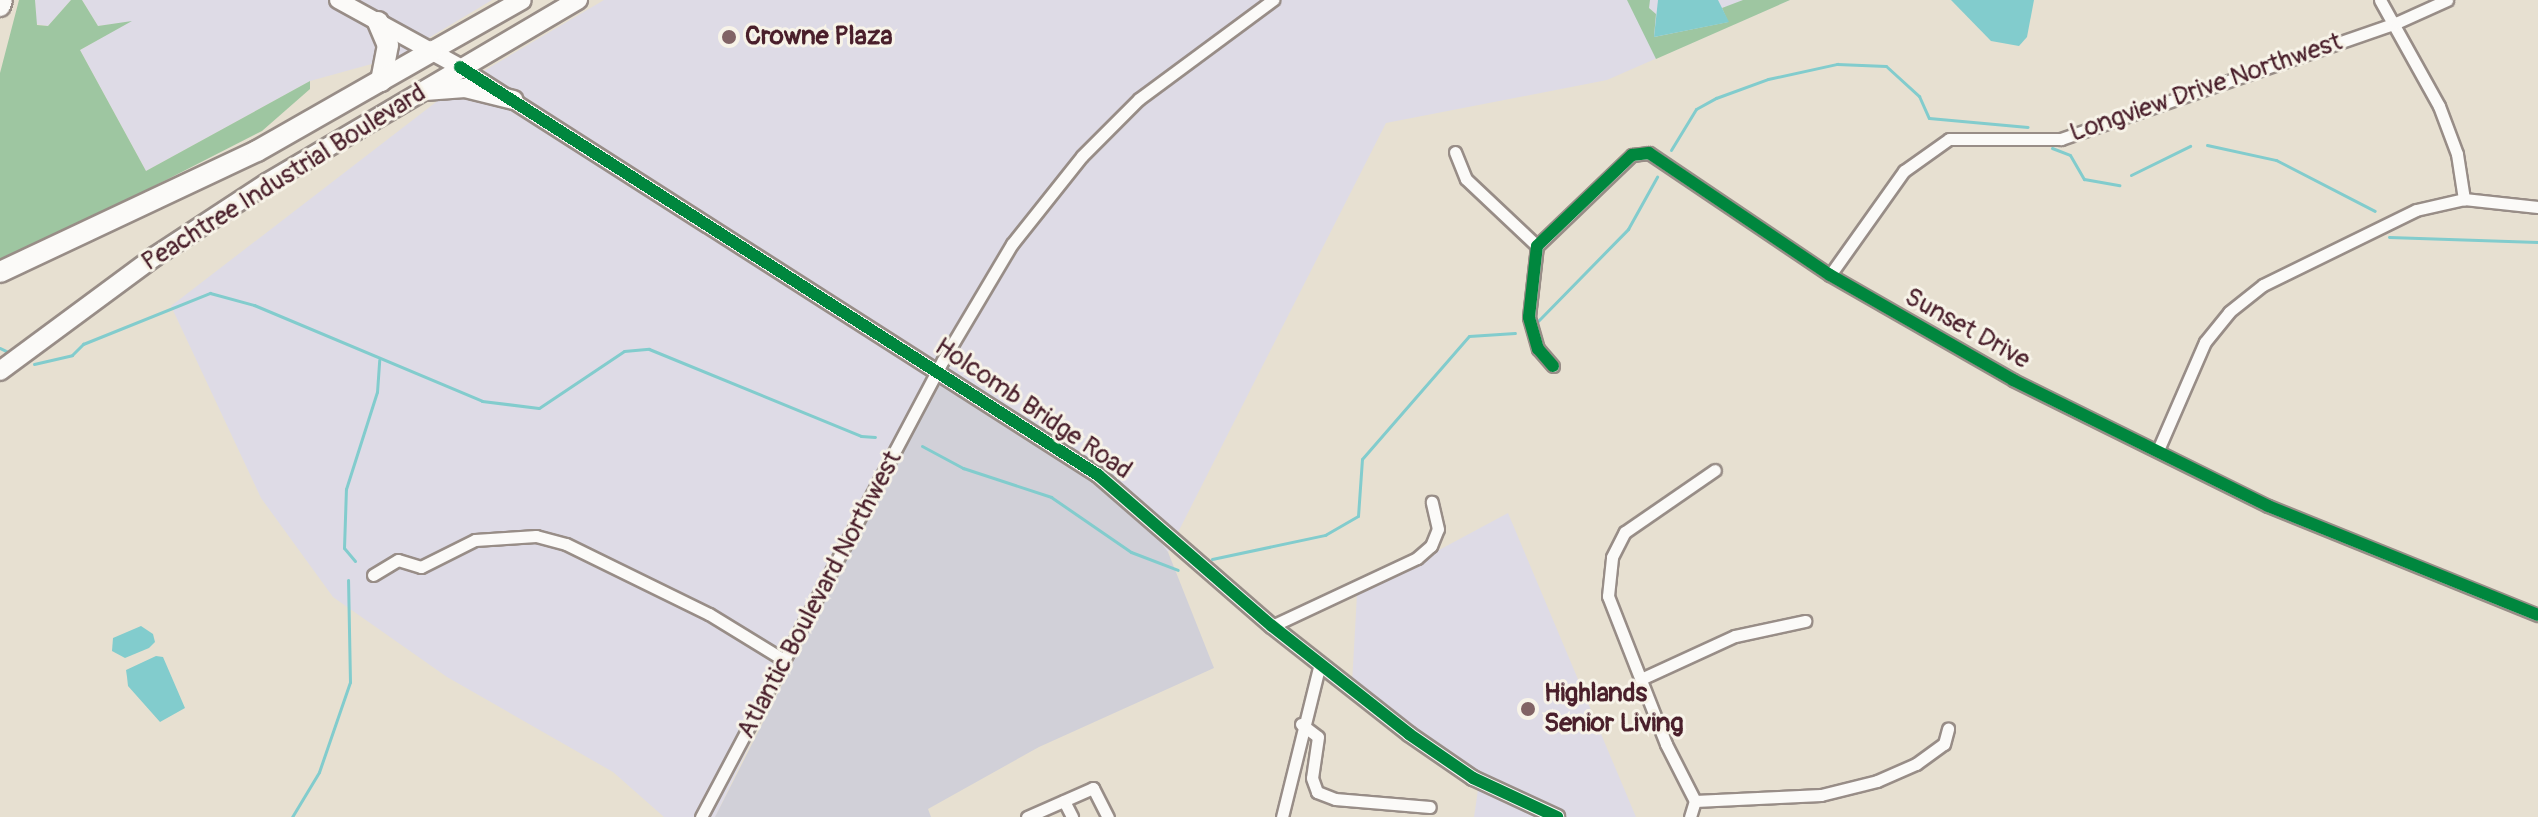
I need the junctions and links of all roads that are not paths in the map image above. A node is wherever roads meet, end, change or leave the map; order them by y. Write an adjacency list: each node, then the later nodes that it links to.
1 (2, 0): 8 (highway)
2 (338, 0): 9 (main road, Holcomb Bridge Road)
3 (522, 0): 11 (highway, Peachtree Industrial Boulevard)
4 (578, 0): 12 (highway, Peachtree Industrial Boulevard)
5 (1273, 0): 24 (street, Atlantic Boulevard Northwest)
6 (2380, 0): 10 (street)
7 (2447, 0): 10 (street, Longview Drive Northwest)
8 (0, 6)
9 (378, 22): 11 (main road, Holcomb Bridge Road); 13 (highway)
10 (2396, 23): 17 (street); 21 (street, Longview Drive Northwest)
11 (432, 51): 12 (main road, Holcomb Bridge Road); 13 (highway, Peachtree Industrial Boulevard)
12 (460, 67): 14 (highway, Peachtree Industrial Boulevard); 15 (street, Holcomb Bridge Road)
13 (381, 81): 20 (highway, Peachtree Industrial Boulevard)
14 (418, 92): 15 (highway); 23 (highway, Peachtree Industrial Boulevard)
15 (514, 100): 24 (street, Holcomb Bridge Road)
16 (1455, 152): 19 (street)
17 (2464, 199): 18 (street); 25 (street)
18 (2538, 207)
19 (1537, 246): 21 (street, Sunset Drive); 22 (street)
20 (0, 272)
21 (1830, 275): 25 (street, Sunset Drive)
22 (1553, 366)
23 (0, 371)
24 (937, 372): 31 (street, Holcomb Bridge Road); 32 (street, Atlantic Boulevard Northwest)
25 (2158, 450): 29 (street, Sunset Drive)
26 (1715, 470): 34 (street)
27 (1432, 502): 31 (street)
28 (373, 575): 32 (street)
29 (2538, 615)
30 (1805, 621): 34 (street)
31 (1272, 626): 33 (street, Holcomb Bridge Road)
32 (784, 660): 40 (street, Atlantic Boulevard Northwest)
33 (1320, 663): 35 (street); 45 (street, Holcomb Bridge Road)
34 (1641, 679): 38 (street)
35 (1301, 724): 39 (street); 44 (street)
36 (1948, 729): 38 (street)
37 (1064, 801): 41 (street); 42 (street); 43 (street)
38 (1695, 801): 46 (street)
39 (1430, 807)
40 (701, 817)
41 (1027, 817)
42 (1072, 817)
43 (1108, 817)
44 (1282, 817)
45 (1557, 817)
46 (1690, 817)

